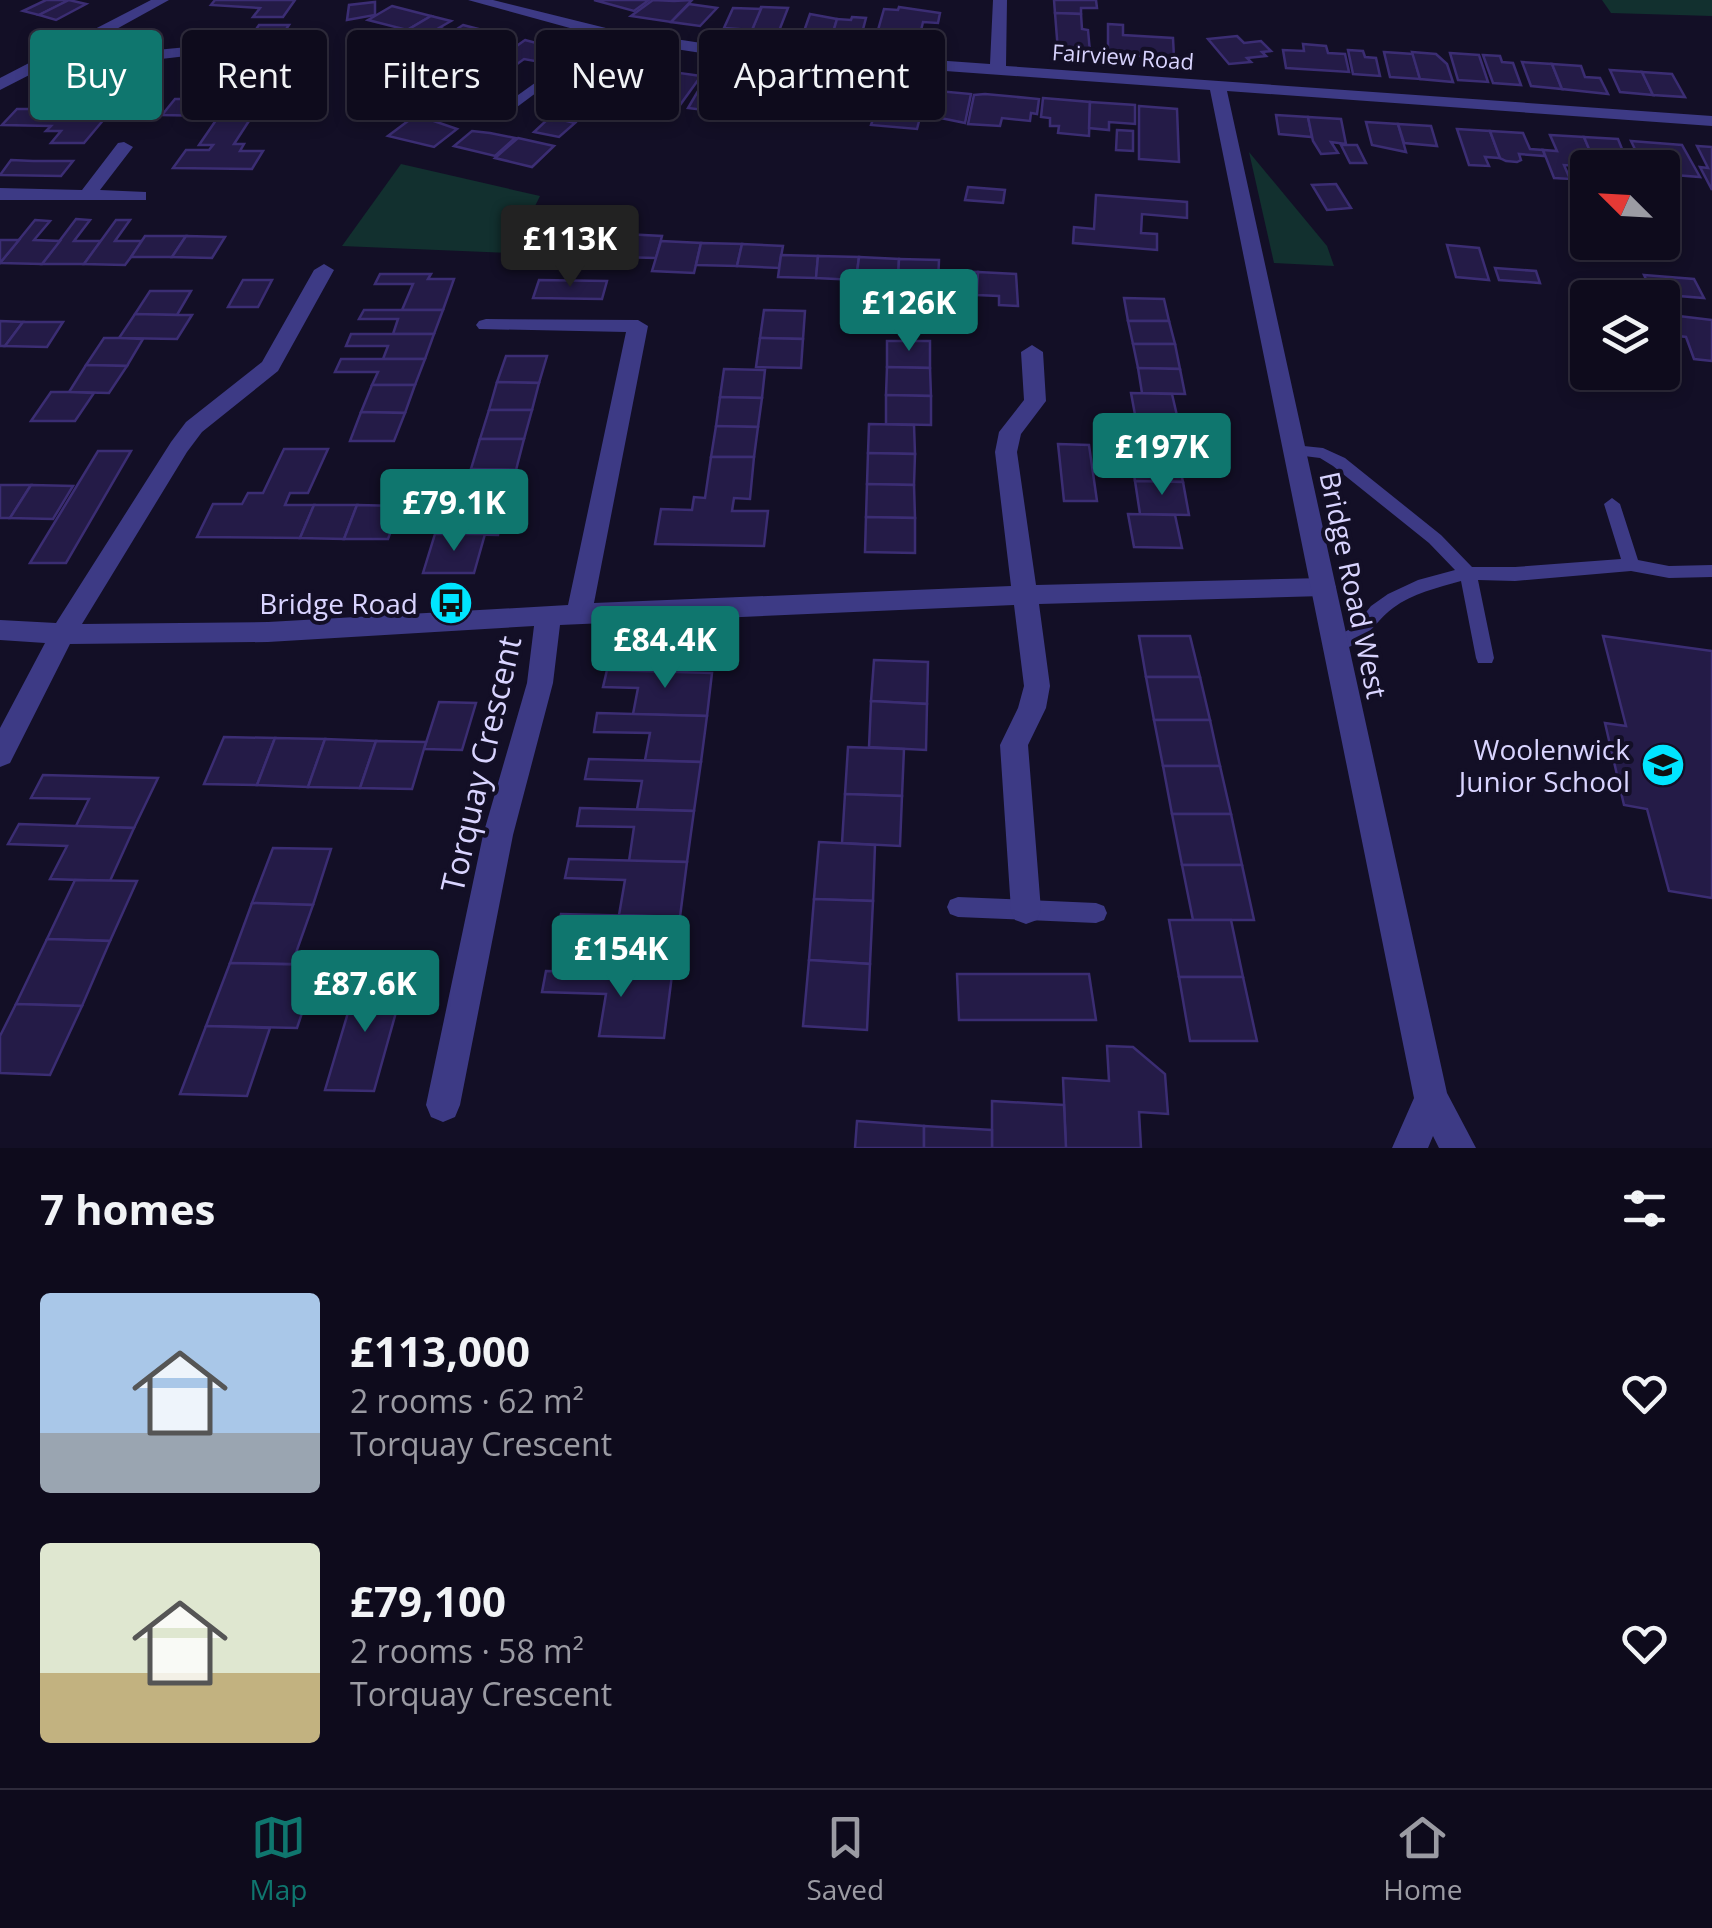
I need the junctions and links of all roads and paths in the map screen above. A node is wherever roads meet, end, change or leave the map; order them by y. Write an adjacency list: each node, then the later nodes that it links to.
1 (162, 0): 4 (street)
2 (476, 0): 5 (street, Fairview Road)
3 (1000, 0): 8 (street)
4 (104, 30)
5 (594, 30)
6 (679, 45): 8 (street, Fairview Road)
7 (30, 69): 9 (street)
8 (998, 70): 10 (street, Fairview Road)
9 (0, 85)
10 (1217, 85): 11 (street, Fairview Road); 19 (street, Bridge Road West)
11 (1712, 121)
12 (124, 147): 14 (street)
13 (0, 194): 14 (street)
14 (86, 195): 15 (street)
15 (139, 196)
16 (324, 270): 29 (street)
17 (486, 325): 26 (street)
18 (1032, 352): 25 (street)
19 (1294, 450): 23 (lane); 24 (street, Bridge Road West)
20 (1612, 504): 21 (lane)
21 (1631, 566): 22 (lane); 23 (lane)
22 (1712, 571)
23 (1468, 572): 30 (lane); 31 (lane)
24 (1323, 587): 25 (street, Torquay Crescent); 30 (street, Bridge Road West)
25 (1028, 595): 26 (street, Torquay Crescent); 34 (street)
26 (580, 614): 27 (street, Torquay Crescent)
27 (548, 615): 29 (street, Torquay Crescent); 37 (street, Torquay Crescent)
28 (0, 630): 29 (street, Torquay Crescent)
29 (62, 635): 32 (street)
30 (1337, 645): 36 (street, Bridge Road West)
31 (1485, 658)
32 (0, 755)
33 (958, 907): 34 (lane)
34 (1026, 910): 35 (lane)
35 (1096, 913)
36 (1430, 1098): 38 (street); 39 (street)
37 (443, 1105)
38 (1410, 1148)
39 (1458, 1148)

